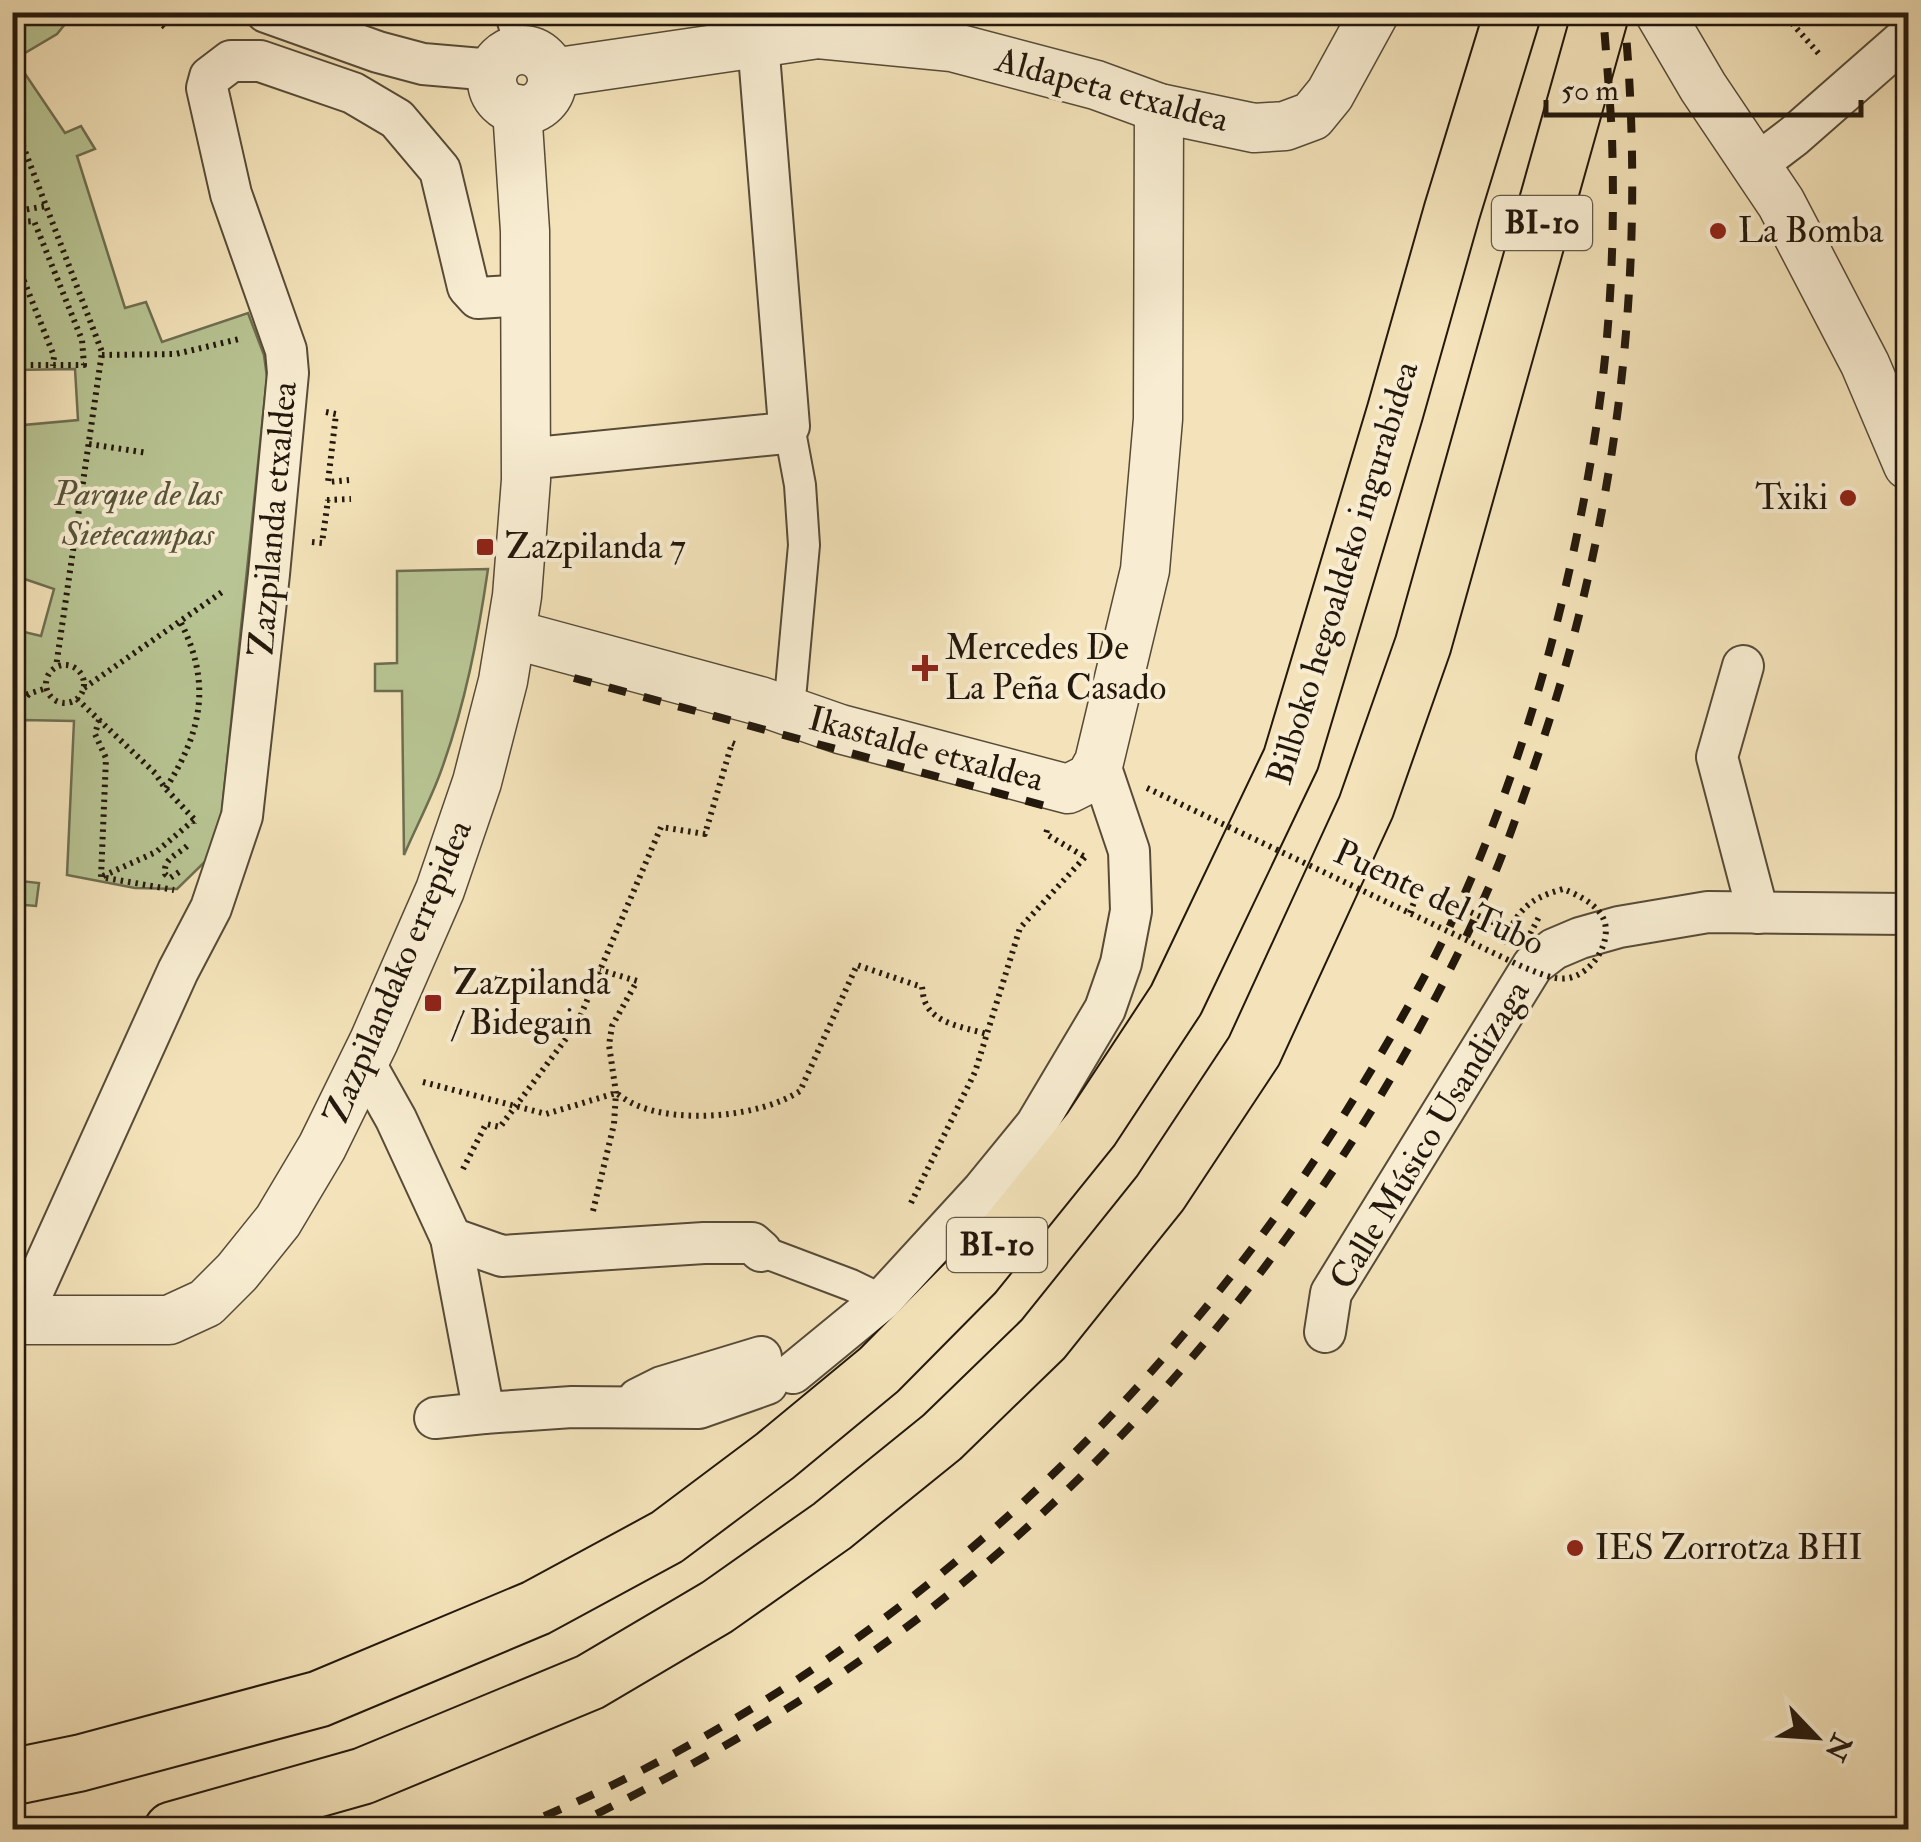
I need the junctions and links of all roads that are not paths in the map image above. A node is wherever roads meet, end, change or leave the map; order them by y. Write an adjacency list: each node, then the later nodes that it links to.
1 (266, 12): 8 (street)
2 (1374, 12): 9 (street, Aldapeta etxaldea)
3 (1513, 12): 29 (highway, Bilboko hegoaldeko ingurabidea / BI-10)
4 (1601, 12): 30 (highway, BI-10)
5 (1659, 12): 10 (street)
6 (1908, 36): 10 (street)
7 (758, 42): 8 (street, Aldapeta etxaldea); 9 (street, Aldapeta etxaldea); 12 (street)
8 (516, 63): 11 (street, Zazpilandako errepidea)
9 (1159, 108): 18 (street, Ikastalde etxaldea)
10 (1756, 164): 14 (street)
11 (526, 295): 13 (street, Zazpilandako errepidea); 25 (street, Zazpilanda etxaldea)
12 (790, 426): 13 (street); 17 (street)
13 (526, 460): 15 (street, Zazpilandako errepidea)
14 (1908, 465)
15 (512, 634): 18 (street, Ikastalde etxaldea); 21 (street, Zazpilandako errepidea)
16 (1743, 666): 19 (street)
17 (791, 688)
18 (1099, 762): 24 (street)
19 (1758, 913): 20 (street, Calle Músico Usandizaga); 26 (street, Calle Músico Usandizaga)
20 (1908, 914)
21 (364, 1062): 22 (street); 25 (street, Zazpilandako errepidea)
22 (450, 1238): 23 (street); 27 (street)
23 (761, 1251): 24 (street)
24 (882, 1300): 27 (street)
25 (16, 1320)
26 (1326, 1332)
27 (484, 1413): 28 (street)
28 (436, 1418)
29 (12, 1777)
30 (172, 1830)

